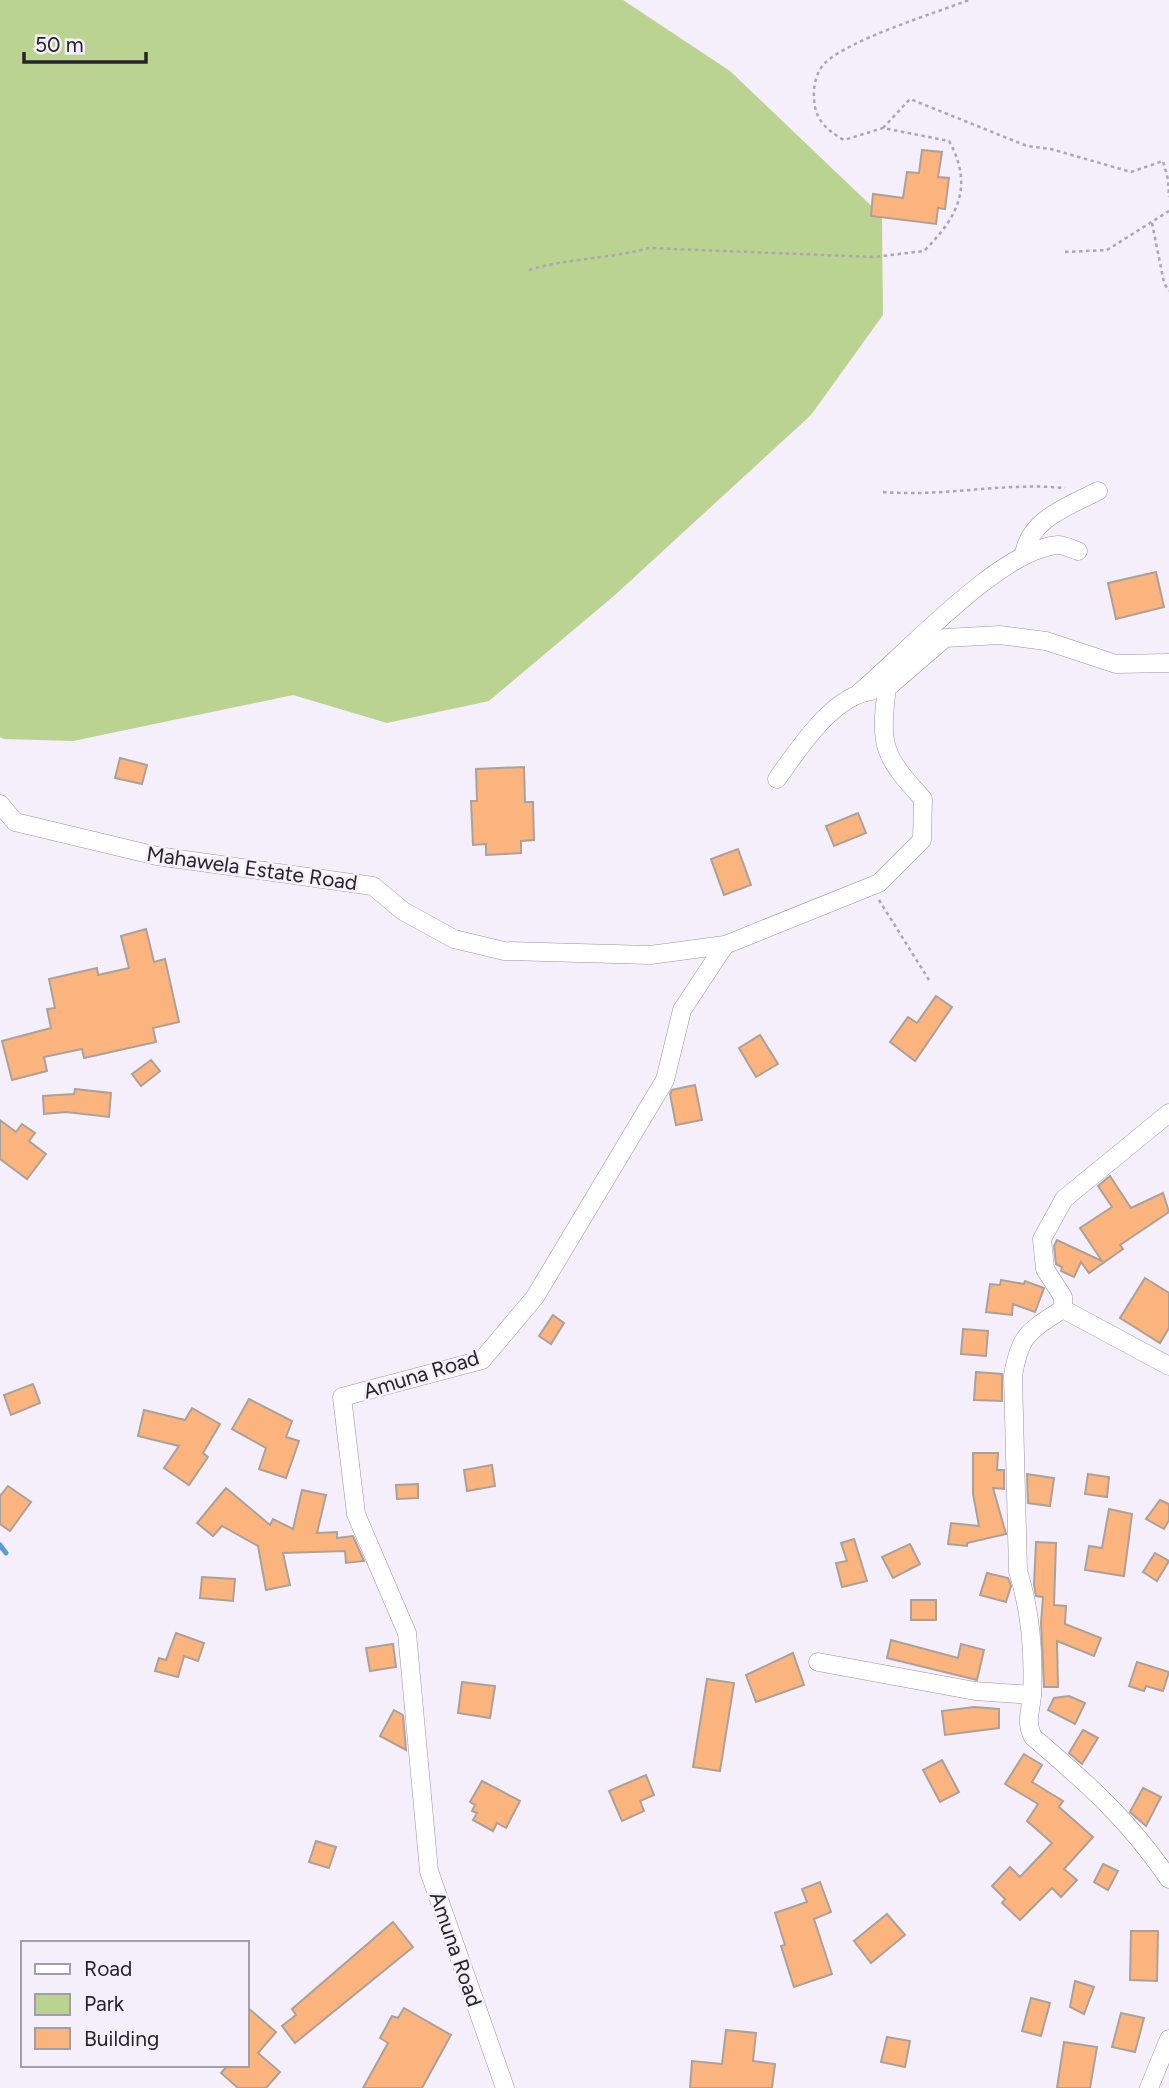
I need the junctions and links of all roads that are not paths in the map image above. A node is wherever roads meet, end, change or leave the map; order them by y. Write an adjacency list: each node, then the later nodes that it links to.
1 (1098, 491): 3 (street)
2 (1079, 551): 3 (street)
3 (1024, 555): 6 (street)
4 (1169, 663): 5 (street)
5 (887, 688): 6 (street); 9 (street, Mahawela Estate Road)
6 (860, 692): 7 (street)
7 (776, 779)
8 (0, 804): 9 (street, Mahawela Estate Road)
9 (725, 945): 17 (street, Amuna Road)
10 (1169, 1113): 11 (street)
11 (1063, 1309): 12 (street); 14 (street)
12 (1169, 1366)
13 (818, 1661): 14 (street)
14 (1032, 1695): 15 (street)
15 (1169, 1879)
16 (1169, 2039): 18 (street)
17 (505, 2088)
18 (1149, 2088)

